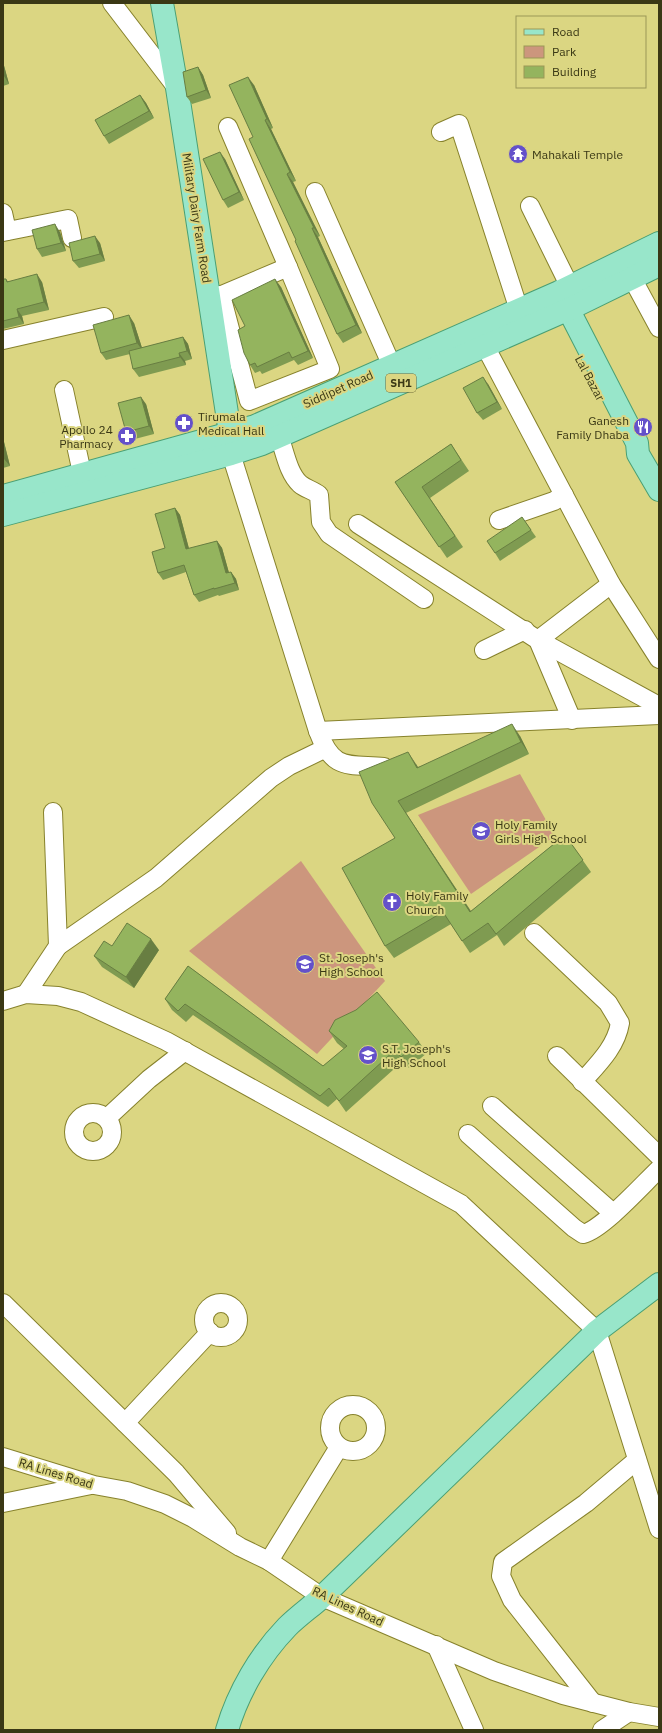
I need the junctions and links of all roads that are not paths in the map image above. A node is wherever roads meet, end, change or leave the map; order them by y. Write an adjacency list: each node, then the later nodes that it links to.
1 (112, 3): 3 (street)
2 (162, 3): 3 (main road, Military Dairy Farm Road)
3 (177, 88): 15 (main road, Military Dairy Farm Road)
4 (228, 127): 13 (street)
5 (441, 132): 17 (street)
6 (315, 192): 22 (street)
7 (530, 206): 16 (street)
8 (3, 213): 9 (street)
9 (5, 232): 10 (street)
10 (72, 238)
11 (659, 243): 16 (main road, Siddipet Road / SH1)
12 (659, 265): 14 (main road, Siddipet Road / SH1)
13 (288, 266): 15 (street); 15 (street)
14 (632, 278): 16 (main road, Siddipet Road / SH1); 19 (street)
15 (215, 298): 25 (main road, Military Dairy Farm Road)
16 (560, 300): 17 (main road, Siddipet Road / SH1); 21 (main road, Siddipet Road / SH1); 27 (main road, Lal Bazar)
17 (519, 310): 22 (main road, Siddipet Road / SH1)
18 (104, 317): 20 (street)
19 (659, 328)
20 (3, 340)
21 (485, 346): 24 (main road, Siddipet Road / SH1); 28 (street)
22 (392, 366): 25 (main road, Siddipet Road / SH1)
23 (64, 390): 26 (street)
24 (279, 436): 25 (main road, Siddipet Road / SH1); 34 (street)
25 (231, 444): 26 (main road, Siddipet Road / SH1); 30 (main road, Siddipet Road / SH1); 41 (street)
26 (82, 473): 29 (main road, Siddipet Road / SH1)
27 (659, 490)
28 (564, 495): 31 (street); 33 (street)
29 (3, 496)
30 (3, 515)
31 (499, 520)
32 (358, 524): 35 (street)
33 (611, 584): 35 (street); 37 (street)
34 (424, 599)
35 (532, 635): 36 (street); 38 (street); 40 (street)
36 (484, 650)
37 (659, 659)
38 (659, 706)
39 (659, 716): 40 (street)
40 (572, 720): 41 (street)
41 (318, 731): 42 (street)
42 (324, 749): 43 (street); 46 (street)
43 (384, 767)
44 (53, 812): 46 (street)
45 (534, 933): 51 (street)
46 (58, 946): 47 (street)
47 (26, 994): 48 (street); 49 (street)
48 (3, 1001)
49 (185, 1051): 53 (street); 60 (street)
50 (556, 1056): 51 (street)
51 (582, 1082): 55 (street)
52 (492, 1106): 57 (street)
53 (107, 1118)
54 (468, 1134): 57 (street)
55 (659, 1156)
56 (659, 1168): 57 (street)
57 (613, 1213)
58 (659, 1284): 60 (main road)
59 (3, 1303): 62 (street)
60 (597, 1331): 65 (street); 71 (main road)
61 (210, 1332): 62 (street)
62 (125, 1423): 69 (street)
63 (339, 1446): 70 (street)
64 (3, 1457): 66 (street, RA Lines Road)
65 (637, 1460): 68 (street); 73 (street)
66 (94, 1485): 67 (street); 69 (street, RA Lines Road)
67 (3, 1502)
68 (659, 1529)
69 (240, 1547): 70 (street, RA Lines Road)
70 (269, 1561): 71 (street, RA Lines Road)
71 (322, 1597): 72 (street, RA Lines Road); 76 (main road)
72 (436, 1645): 73 (street, RA Lines Road); 77 (street)
73 (593, 1703): 74 (street, RA Lines Road)
74 (629, 1712): 75 (street, RA Lines Road); 78 (street)
75 (659, 1717)
76 (227, 1730)
77 (474, 1730)
78 (602, 1730)

